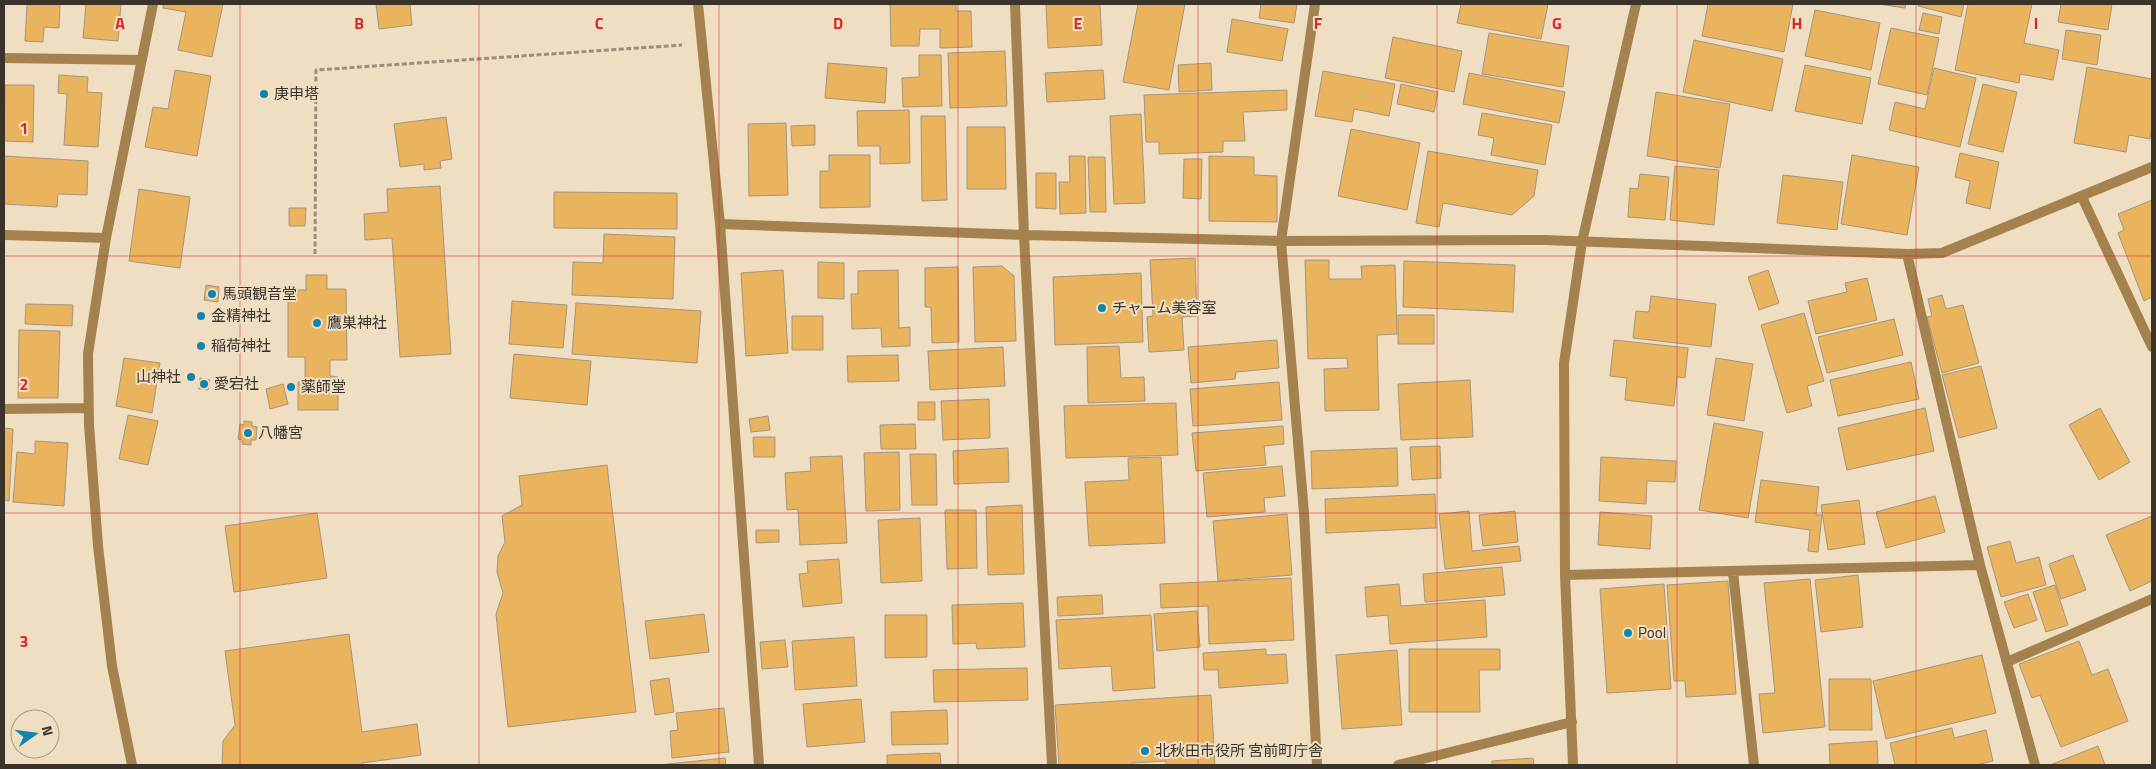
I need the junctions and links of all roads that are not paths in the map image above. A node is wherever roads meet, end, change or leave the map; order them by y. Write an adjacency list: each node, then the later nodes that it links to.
1 (153, 4): 7 (street)
2 (698, 4): 10 (street)
3 (1015, 4): 12 (street)
4 (1314, 4): 14 (street)
5 (1636, 4): 15 (street)
6 (4, 58): 7 (street)
7 (142, 60): 13 (street)
8 (2152, 167): 9 (street)
9 (2082, 197): 16 (street); 17 (street)
10 (720, 224): 12 (street); 27 (street)
11 (4, 235): 13 (street)
12 (1024, 235): 14 (street); 28 (street)
13 (106, 238): 18 (street)
14 (1281, 241): 15 (street); 29 (street)
15 (1582, 242): 16 (street); 22 (street)
16 (1907, 254): 20 (street)
17 (2152, 347)
18 (88, 408): 19 (street); 26 (street)
19 (4, 409)
20 (1980, 565): 21 (street); 24 (street)
21 (1733, 572): 22 (street); 32 (street)
22 (1565, 575): 25 (street)
23 (2152, 599): 24 (street)
24 (2007, 662): 33 (street)
25 (1572, 722): 30 (street); 31 (street)
26 (132, 765)
27 (759, 765)
28 (1052, 765)
29 (1317, 765)
30 (1398, 765)
31 (1573, 765)
32 (1754, 765)
33 (2036, 765)

